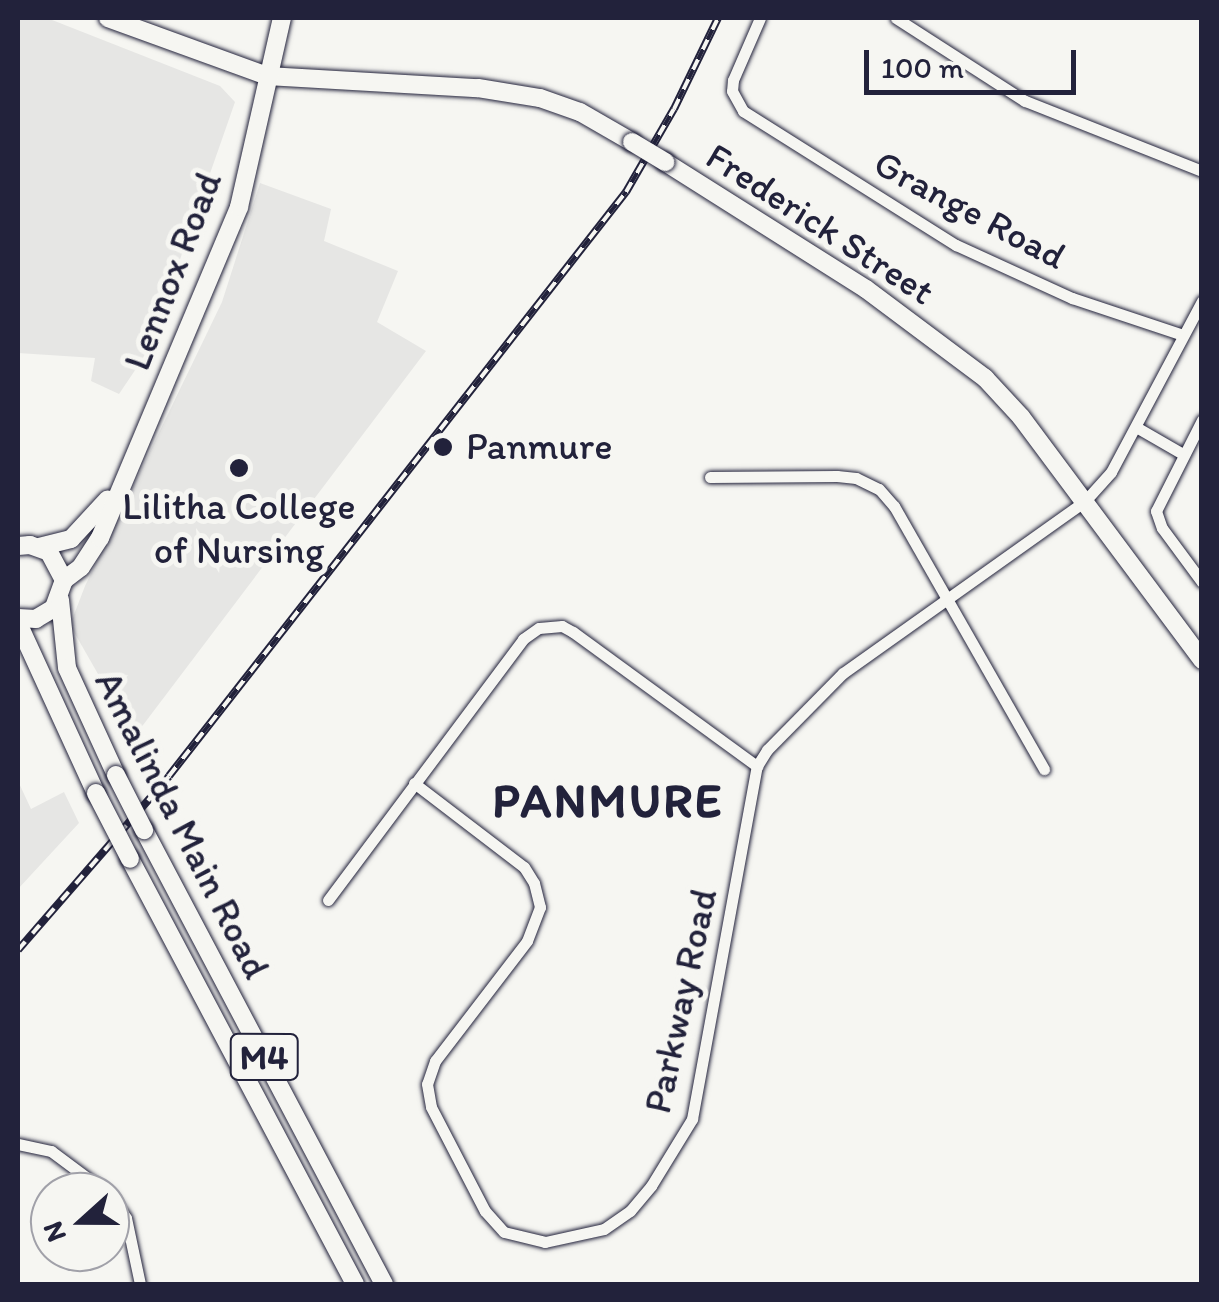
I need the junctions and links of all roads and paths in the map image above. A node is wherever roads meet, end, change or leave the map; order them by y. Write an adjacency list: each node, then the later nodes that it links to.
1 (108, 18): 5 (street, Frederick Street)
2 (282, 18): 5 (street, Lennox Road)
3 (760, 18): 8 (street, Grange Road)
4 (896, 18): 6 (street)
5 (268, 76): 13 (street, Lennox Road); 14 (street, Frederick Street, bridge)
6 (1202, 171)
7 (1202, 300): 8 (street)
8 (1183, 335): 10 (street)
9 (1202, 420): 11 (street)
10 (1136, 427): 11 (street); 14 (street)
11 (1184, 454): 16 (street)
12 (710, 477): 18 (street)
13 (120, 482): 15 (street, Lennox Road); 17 (street, Lennox Road)
14 (1085, 502): 18 (street); 20 (street, Frederick Street)
15 (26, 542): 17 (street)
16 (1202, 582)
17 (62, 590): 19 (street, Amalinda Main Road / M4); 30 (street, Amalinda Main Road / M4, bridge)
18 (944, 599): 21 (street); 22 (street)
19 (18, 620): 29 (street, Amalinda Main Road / M4, bridge)
20 (1202, 660)
21 (756, 766): 23 (street); 23 (street, Parkway Road)
22 (1044, 769)
23 (414, 784): 24 (street)
24 (328, 900)
25 (18, 1144): 26 (street)
26 (80, 1172)
27 (130, 1237): 28 (street)
28 (140, 1284)
29 (355, 1284)
30 (384, 1284)

